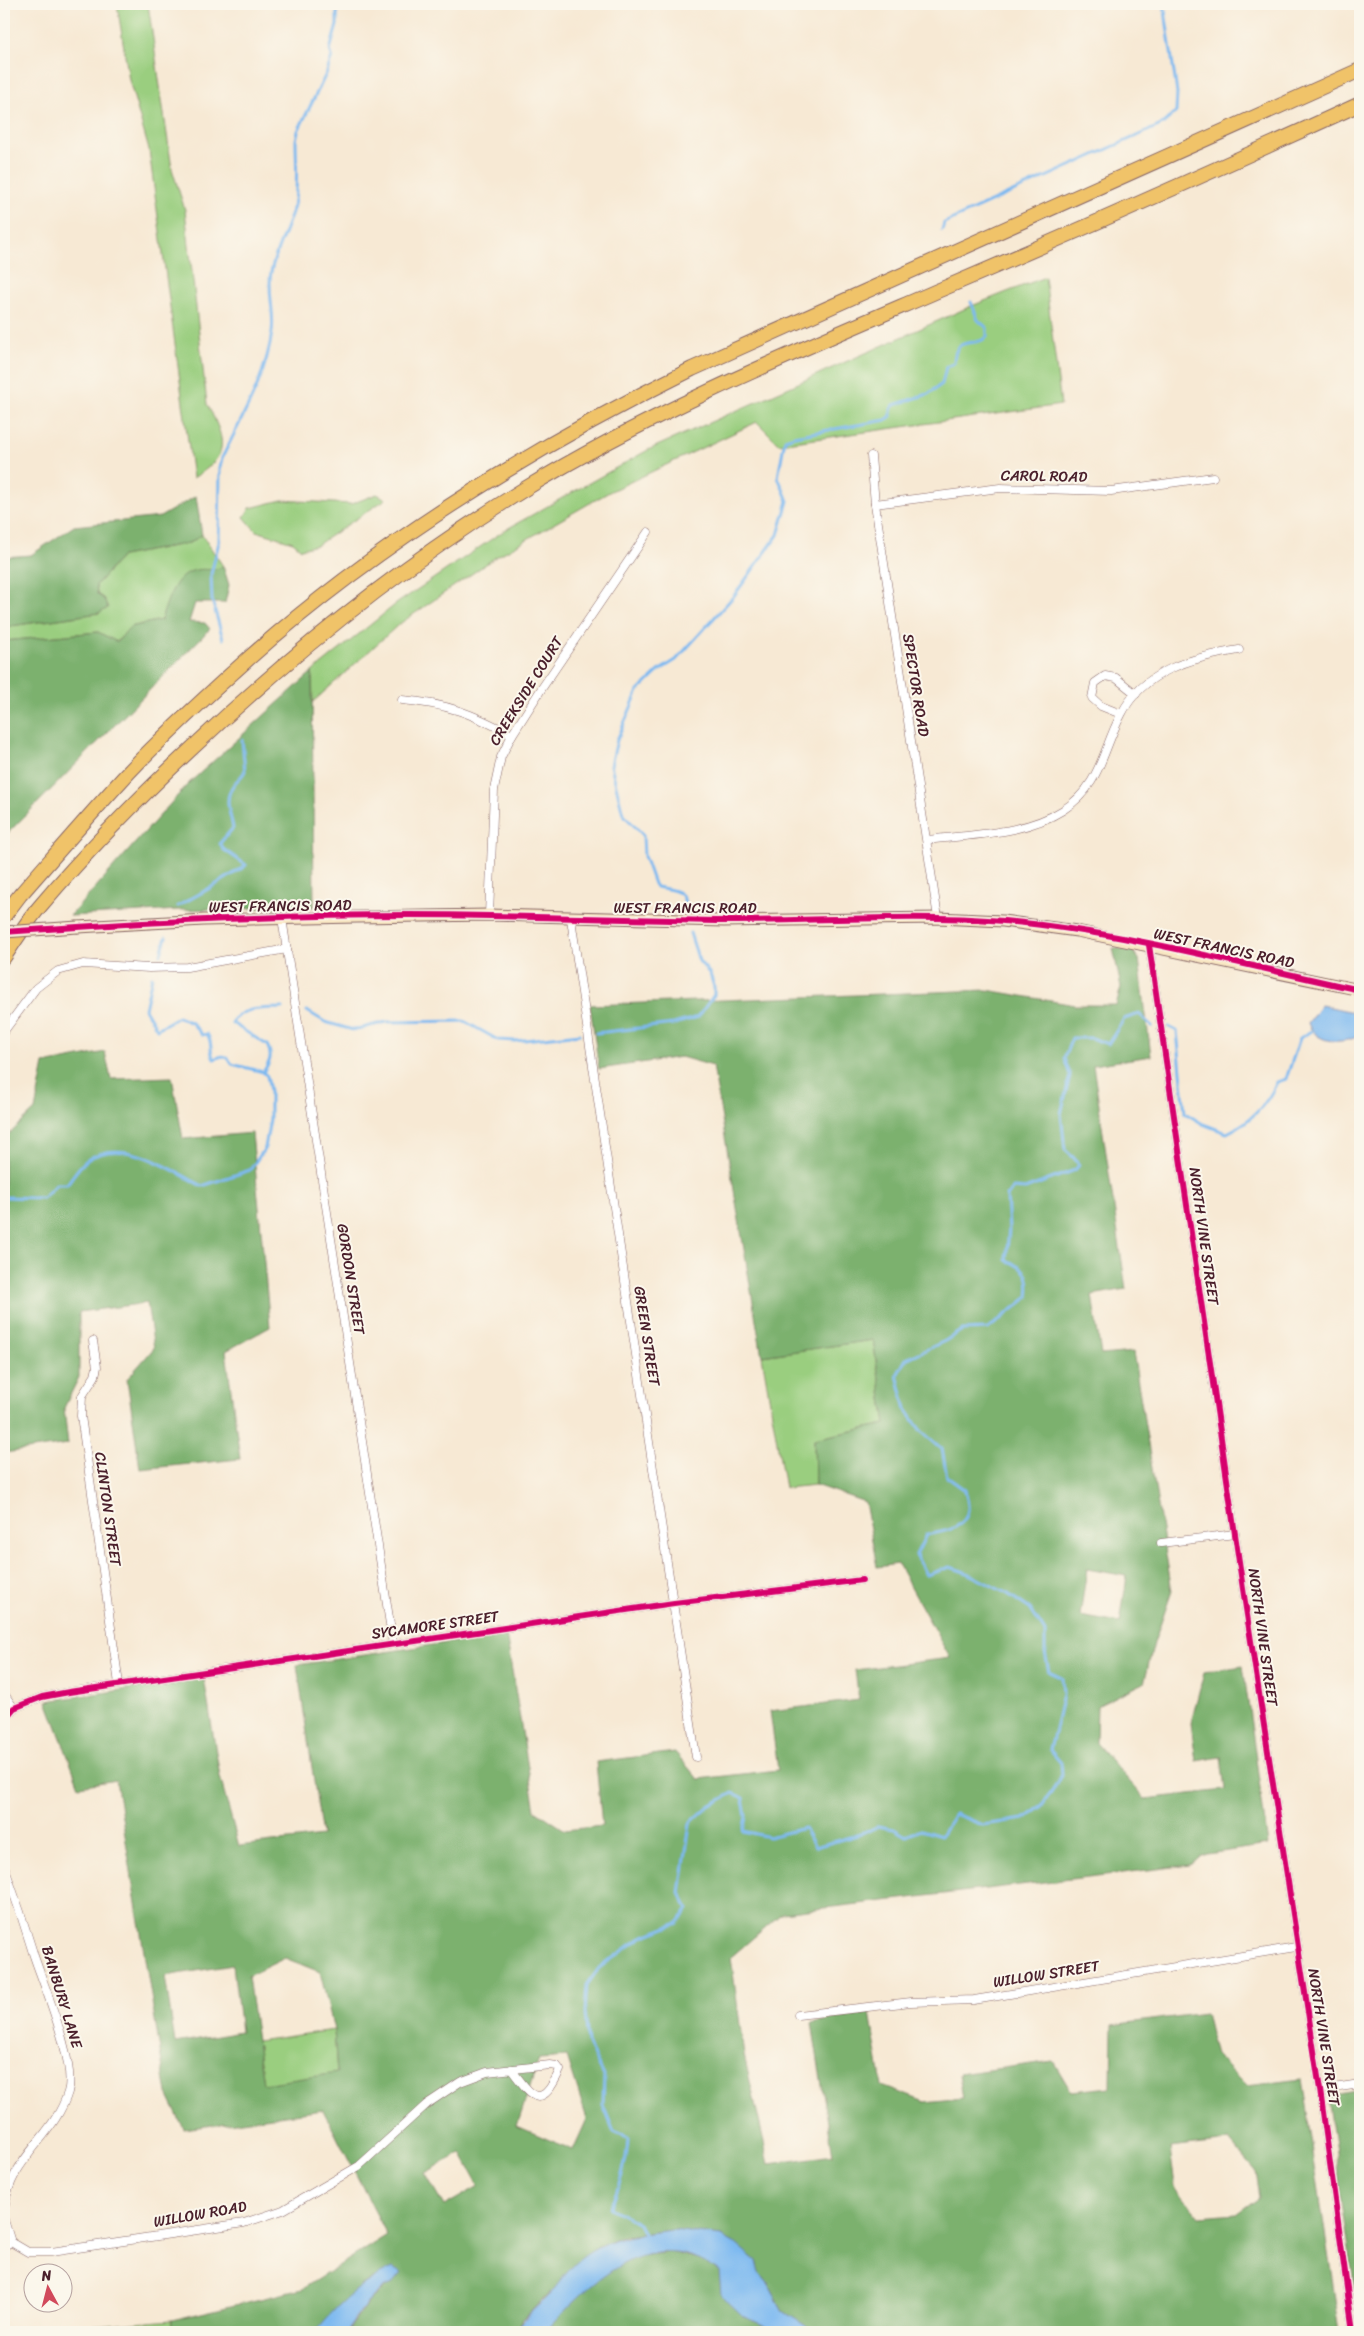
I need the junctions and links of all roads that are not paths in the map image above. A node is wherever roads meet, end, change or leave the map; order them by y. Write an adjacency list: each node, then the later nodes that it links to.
1 (1360, 70): 13 (highway)
2 (1360, 104): 21 (highway)
3 (871, 456): 5 (street, SPECTOR ROAD)
4 (1213, 477): 5 (street, CAROL ROAD)
5 (875, 504): 12 (street, SPECTOR ROAD)
6 (648, 532): 11 (street, CREEKSIDE COURT)
7 (1240, 650): 8 (street)
8 (1136, 694): 10 (street); 10 (street)
9 (402, 700): 11 (street)
10 (1121, 714): 12 (street)
11 (512, 736): 14 (street, CREEKSIDE COURT)
12 (927, 840): 16 (street, SPECTOR ROAD)
13 (4, 916)
14 (488, 916): 15 (street, WEST FRANCIS ROAD); 17 (street, WEST FRANCIS ROAD)
15 (282, 918): 18 (street, WEST FRANCIS ROAD, bridge); 20 (street, GORDON STREET)
16 (938, 918): 17 (street, WEST FRANCIS ROAD); 19 (street, WEST FRANCIS ROAD)
17 (571, 919): 28 (street, GREEN STREET)
18 (4, 932)
19 (1149, 945): 22 (street, WEST FRANCIS ROAD); 25 (street, NORTH VINE STREET)
20 (287, 949): 23 (street); 29 (street, GORDON STREET)
21 (4, 956)
22 (1360, 990)
23 (4, 1031)
24 (93, 1341): 30 (street, CLINTON STREET)
25 (1235, 1534): 26 (street); 37 (street, NORTH VINE STREET)
26 (1161, 1543)
27 (862, 1580): 28 (street, SYCAMORE STREET)
28 (674, 1603): 29 (street, SYCAMORE STREET); 34 (street, GREEN STREET)
29 (393, 1644): 30 (street, SYCAMORE STREET)
30 (119, 1684): 32 (street, SYCAMORE STREET)
31 (4, 1694): 32 (street)
32 (14, 1708): 33 (street)
33 (4, 1720)
34 (696, 1757)
35 (4, 1866): 36 (street, BANBURY LANE)
36 (6, 1881): 42 (street, BANBURY LANE)
37 (1296, 1947): 38 (street, WILLOW STREET); 41 (street, NORTH VINE STREET)
38 (798, 2015)
39 (510, 2069): 39 (street, WILLOW ROAD); 44 (street, WILLOW ROAD)
40 (1360, 2084): 41 (street)
41 (1320, 2090): 45 (street, NORTH VINE STREET)
42 (4, 2210)
43 (4, 2220): 44 (street)
44 (7, 2244)
45 (1353, 2332)

